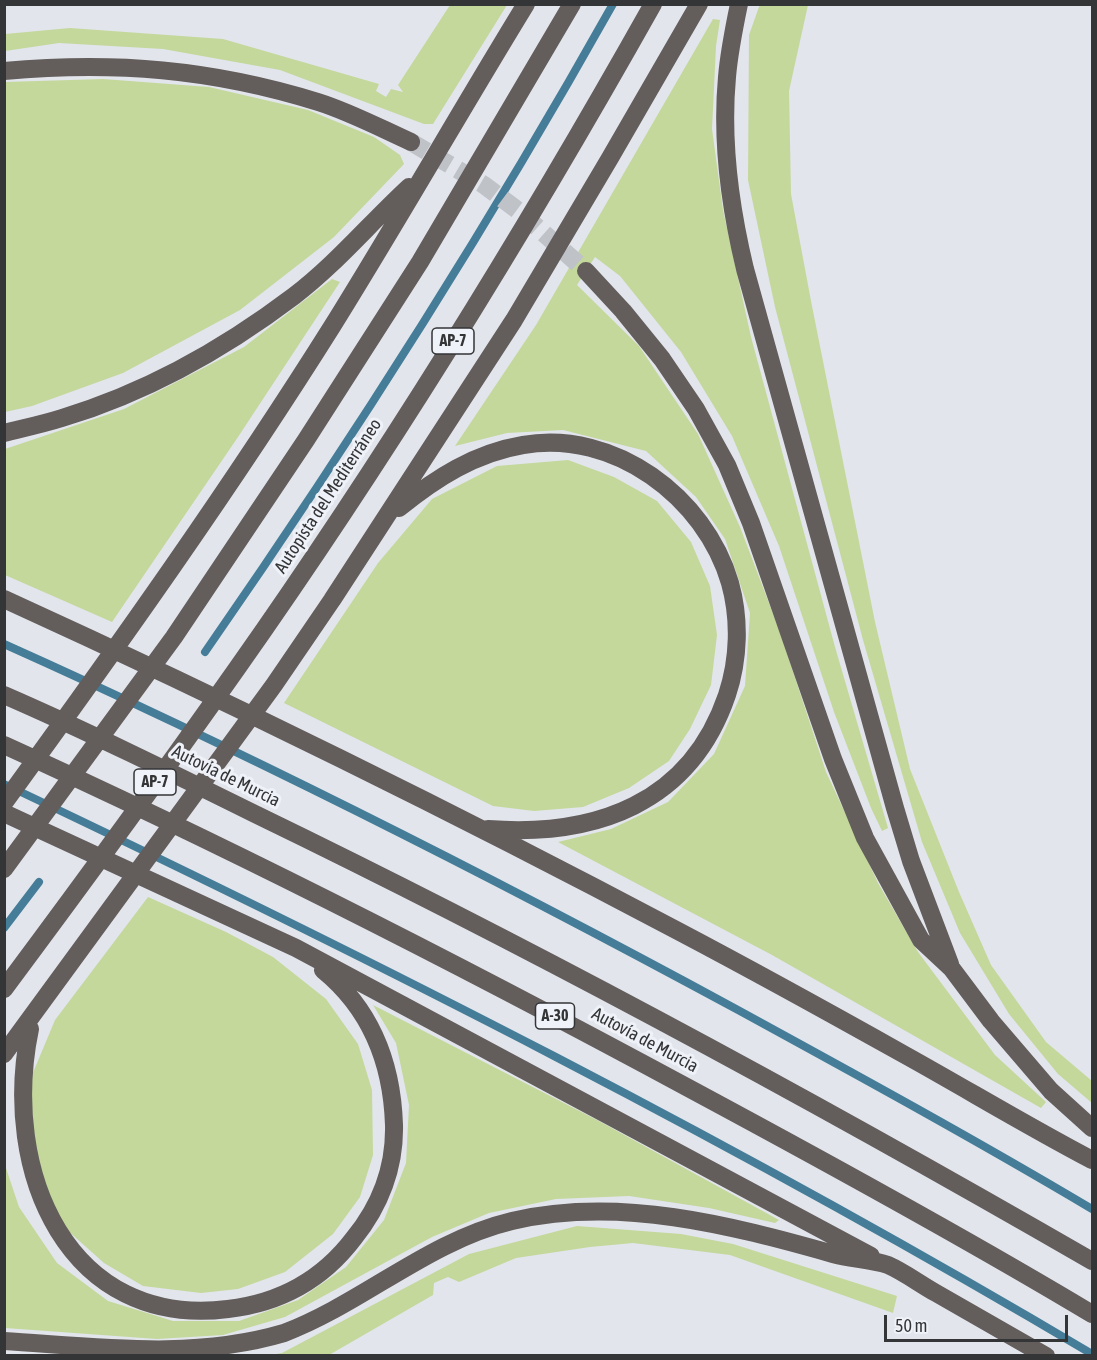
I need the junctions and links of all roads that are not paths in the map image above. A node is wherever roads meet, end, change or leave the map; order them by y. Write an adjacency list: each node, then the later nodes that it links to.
1 (526, 4): 8 (highway)
2 (572, 4): 18 (highway)
3 (653, 4): 21 (highway, Autopista del Mediterráneo / AP-7)
4 (699, 4): 11 (highway)
5 (739, 4): 20 (highway)
6 (4, 71): 7 (highway)
7 (411, 142)
8 (422, 176): 10 (highway); 15 (highway)
9 (586, 271): 20 (highway)
10 (4, 433)
11 (386, 518): 17 (highway); 22 (highway)
12 (4, 599): 17 (highway)
13 (4, 694): 26 (highway, Autovía de Murcia / A-30)
14 (4, 745): 28 (highway, Autovía de Murcia / A-30)
15 (4, 803)
16 (4, 813): 19 (highway)
17 (480, 828): 25 (highway)
18 (6, 868)
19 (296, 948): 22 (highway); 27 (highway)
20 (952, 969): 24 (highway)
21 (4, 989)
22 (43, 1003): 23 (highway)
23 (4, 1054)
24 (1092, 1128)
25 (1092, 1160)
26 (1092, 1260)
27 (887, 1265): 29 (highway); 30 (highway)
28 (1092, 1314)
29 (4, 1341)
30 (1046, 1356)

